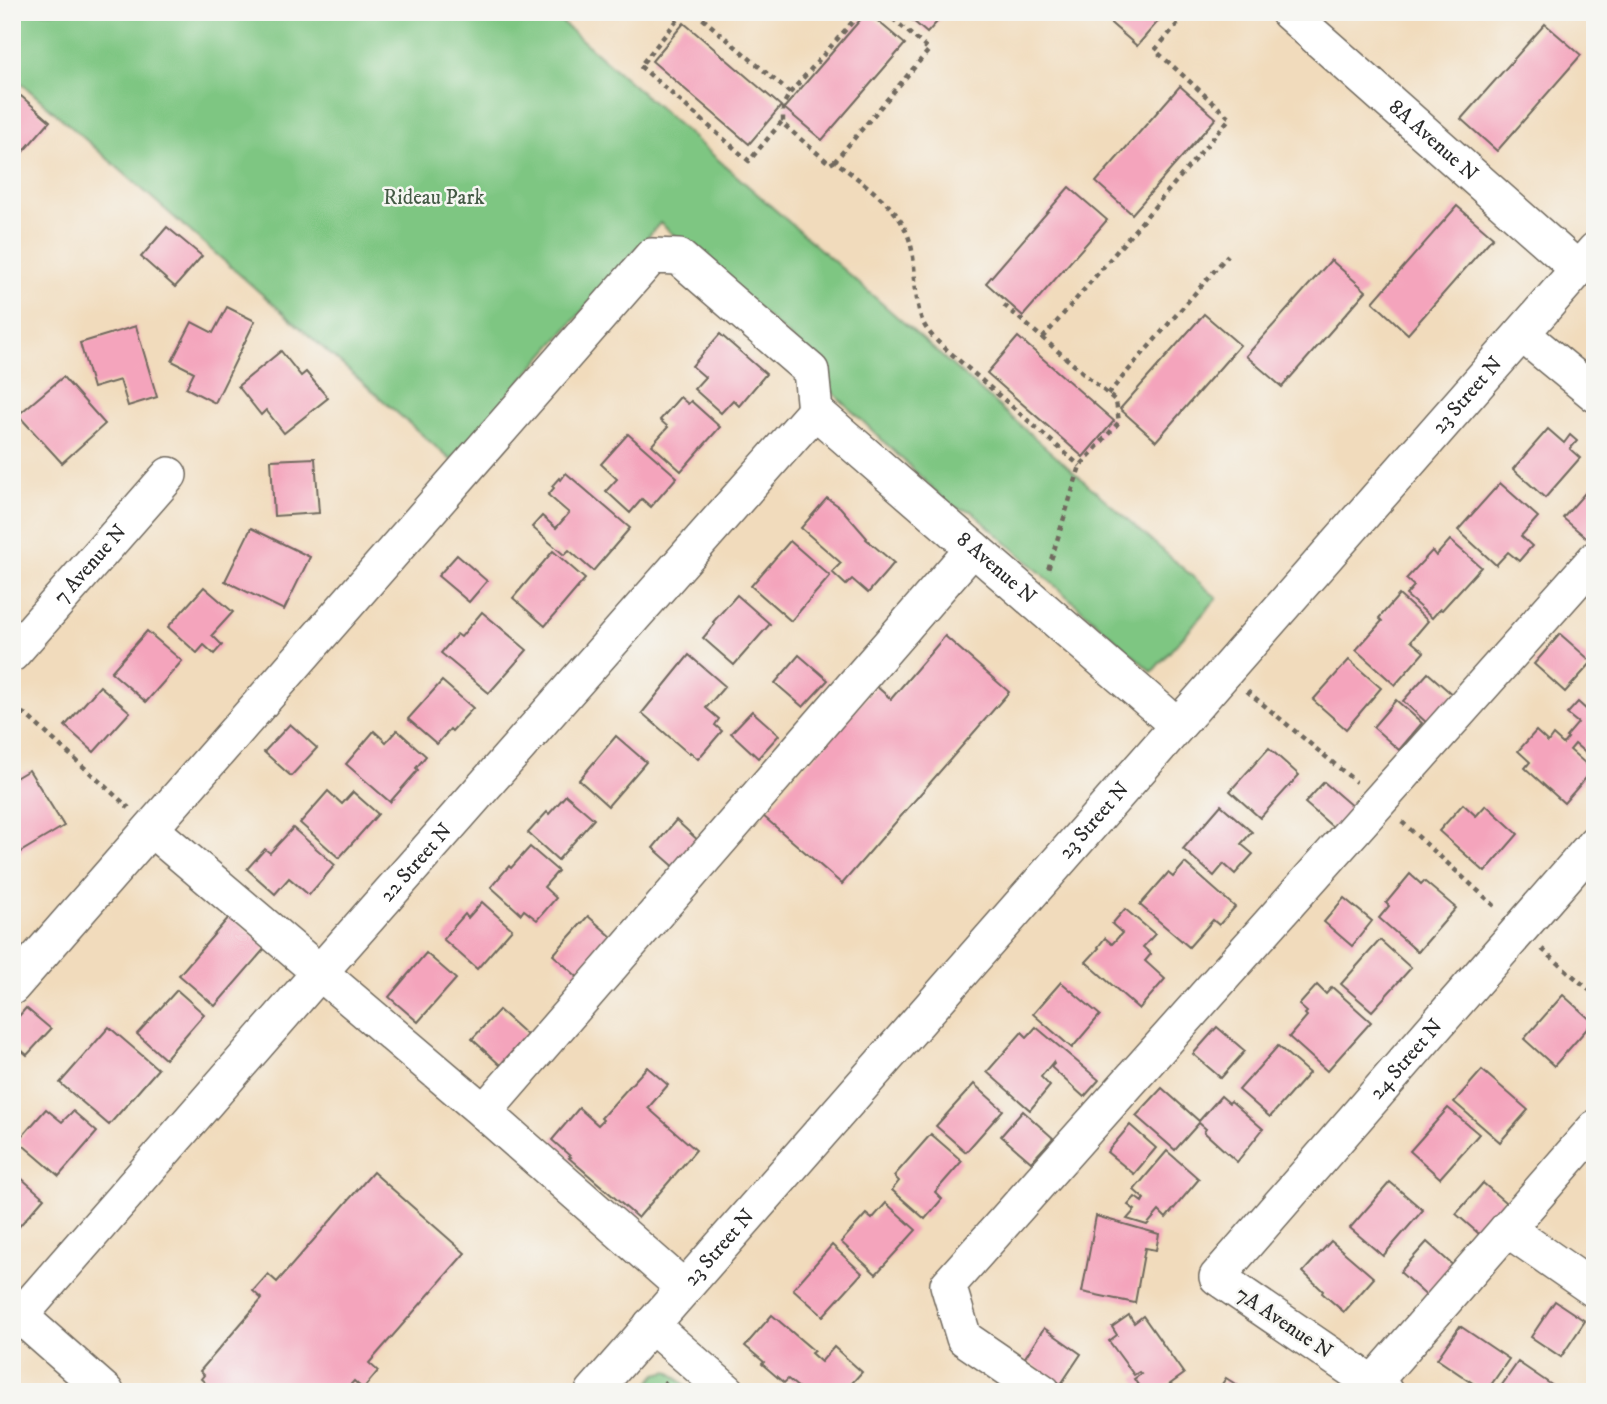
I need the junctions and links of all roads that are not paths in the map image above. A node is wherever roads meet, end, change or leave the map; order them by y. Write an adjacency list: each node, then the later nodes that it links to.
1 (1288, 12): 2 (street, 8A Avenue N)
2 (1587, 260): 3 (street, 23 Street N)
3 (1522, 334): 4 (street); 10 (street, 23 Street N)
4 (1595, 394)
5 (816, 411): 7 (street, 8 Avenue N); 11 (street); 13 (street, 22 Street N)
6 (169, 475): 9 (street, 7 Avenue N)
7 (973, 548): 10 (street, 8 Avenue N); 15 (street)
8 (1595, 559): 27 (street)
9 (12, 654)
10 (1177, 725): 19 (street, 23 Street N)
11 (151, 829): 13 (street); 14 (street)
12 (1595, 843): 18 (street, 24 Street N)
13 (320, 972): 15 (street); 21 (street, 22 Street N)
14 (12, 987)
15 (484, 1112): 19 (street)
16 (1595, 1128): 17 (street)
17 (1507, 1229): 20 (street); 23 (street)
18 (1217, 1277): 23 (street, 7A Avenue N)
19 (684, 1288): 22 (street, 23 Street N)
20 (1595, 1290)
21 (16, 1313): 24 (street)
22 (651, 1325): 25 (street, 23 Street N); 26 (street)
23 (1379, 1387)
24 (106, 1392)
25 (593, 1392)
26 (728, 1392)
27 (1043, 1392)

